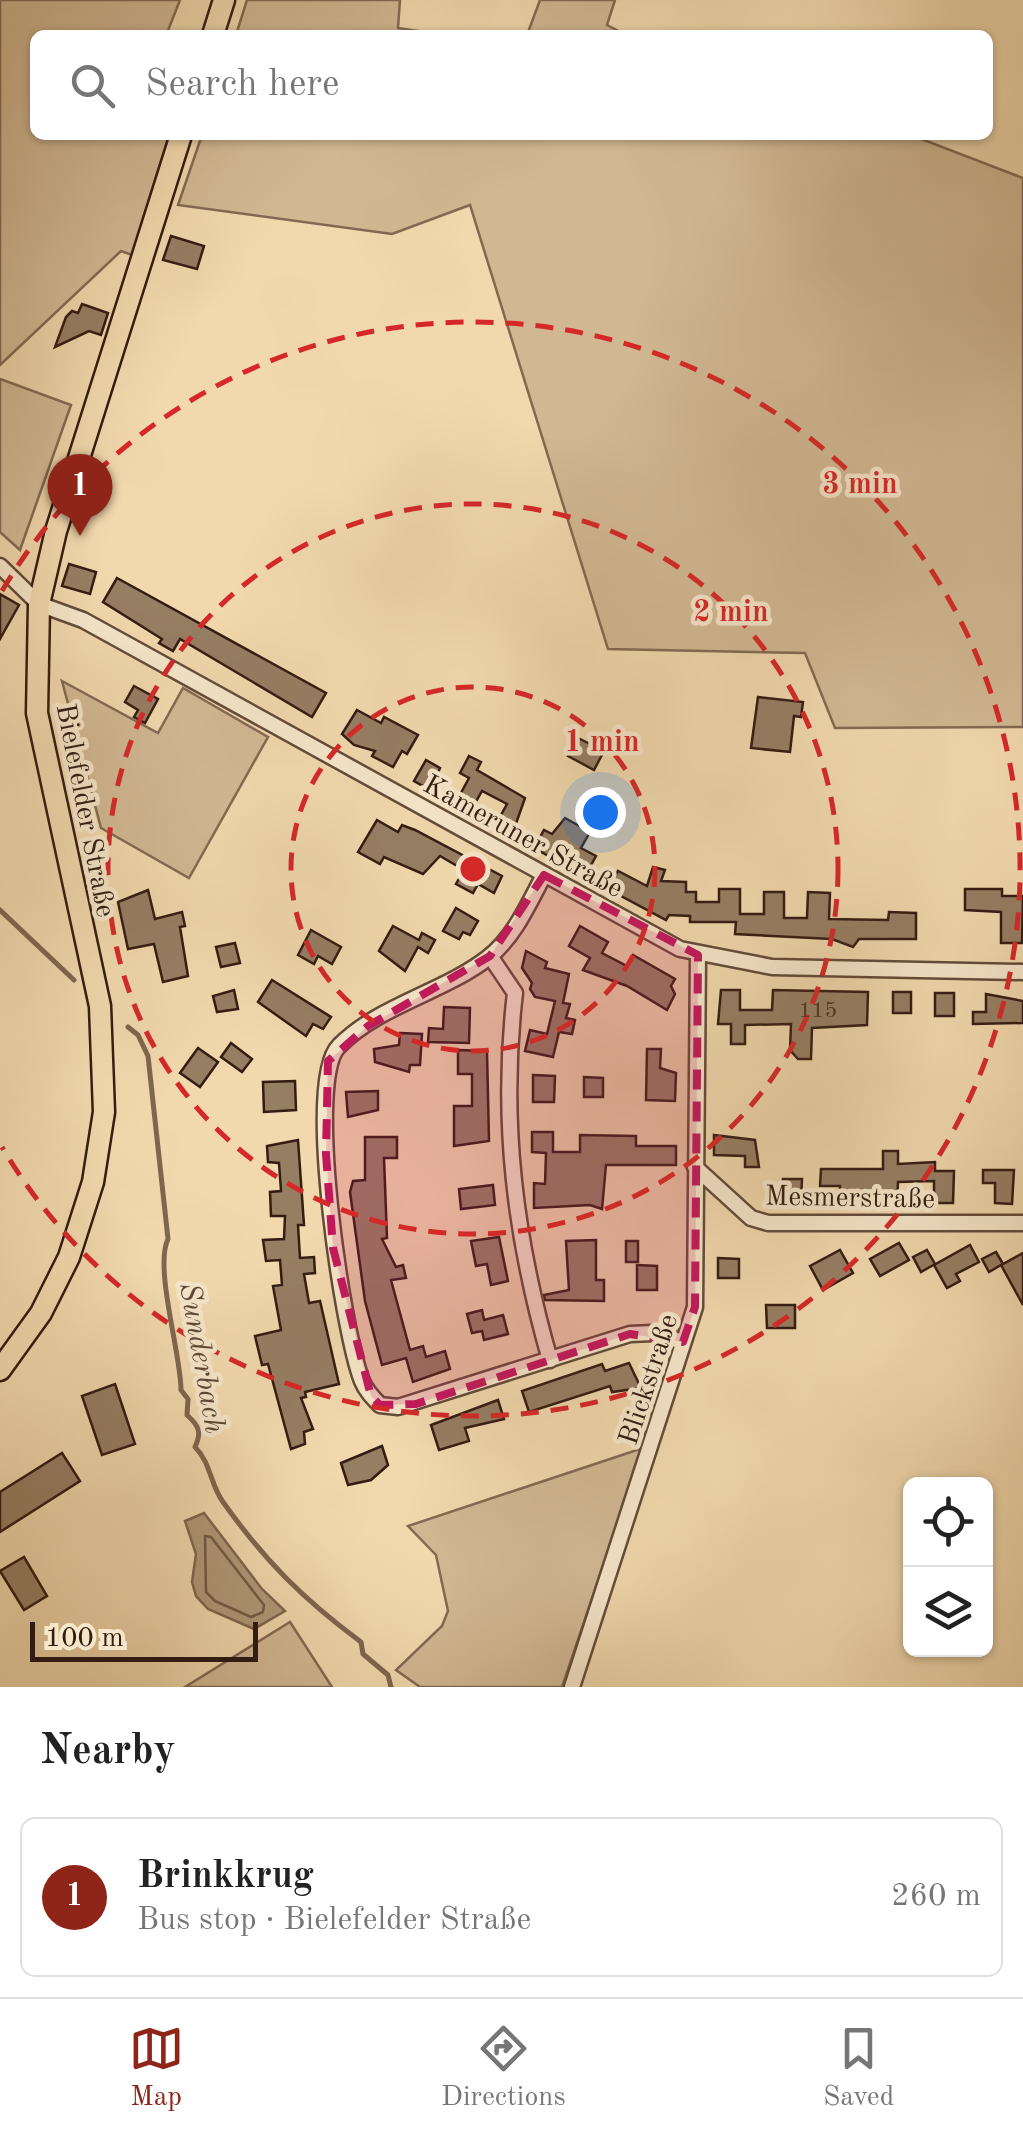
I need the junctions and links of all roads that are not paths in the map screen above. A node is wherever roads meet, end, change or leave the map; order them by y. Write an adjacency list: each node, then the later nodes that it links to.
1 (224, 0): 2 (main road)
2 (215, 30)
3 (179, 140): 5 (main road, Bielefelder Straße)
4 (0, 566): 5 (street)
5 (39, 604): 6 (street, Kameruner Straße); 14 (main road, Bielefelder Straße)
6 (544, 875): 7 (street, Kameruner Straße); 8 (street)
7 (698, 955): 9 (street, Kameruner Straße); 10 (street, Blickstraße)
8 (490, 956): 13 (street); 13 (street)
9 (1023, 972)
10 (695, 1168): 11 (street, Mesmerstraße); 12 (street, Blickstraße)
11 (1023, 1223)
12 (683, 1342): 13 (street); 15 (street, Blickstraße)
13 (550, 1360)
14 (0, 1370)
15 (572, 1687)

